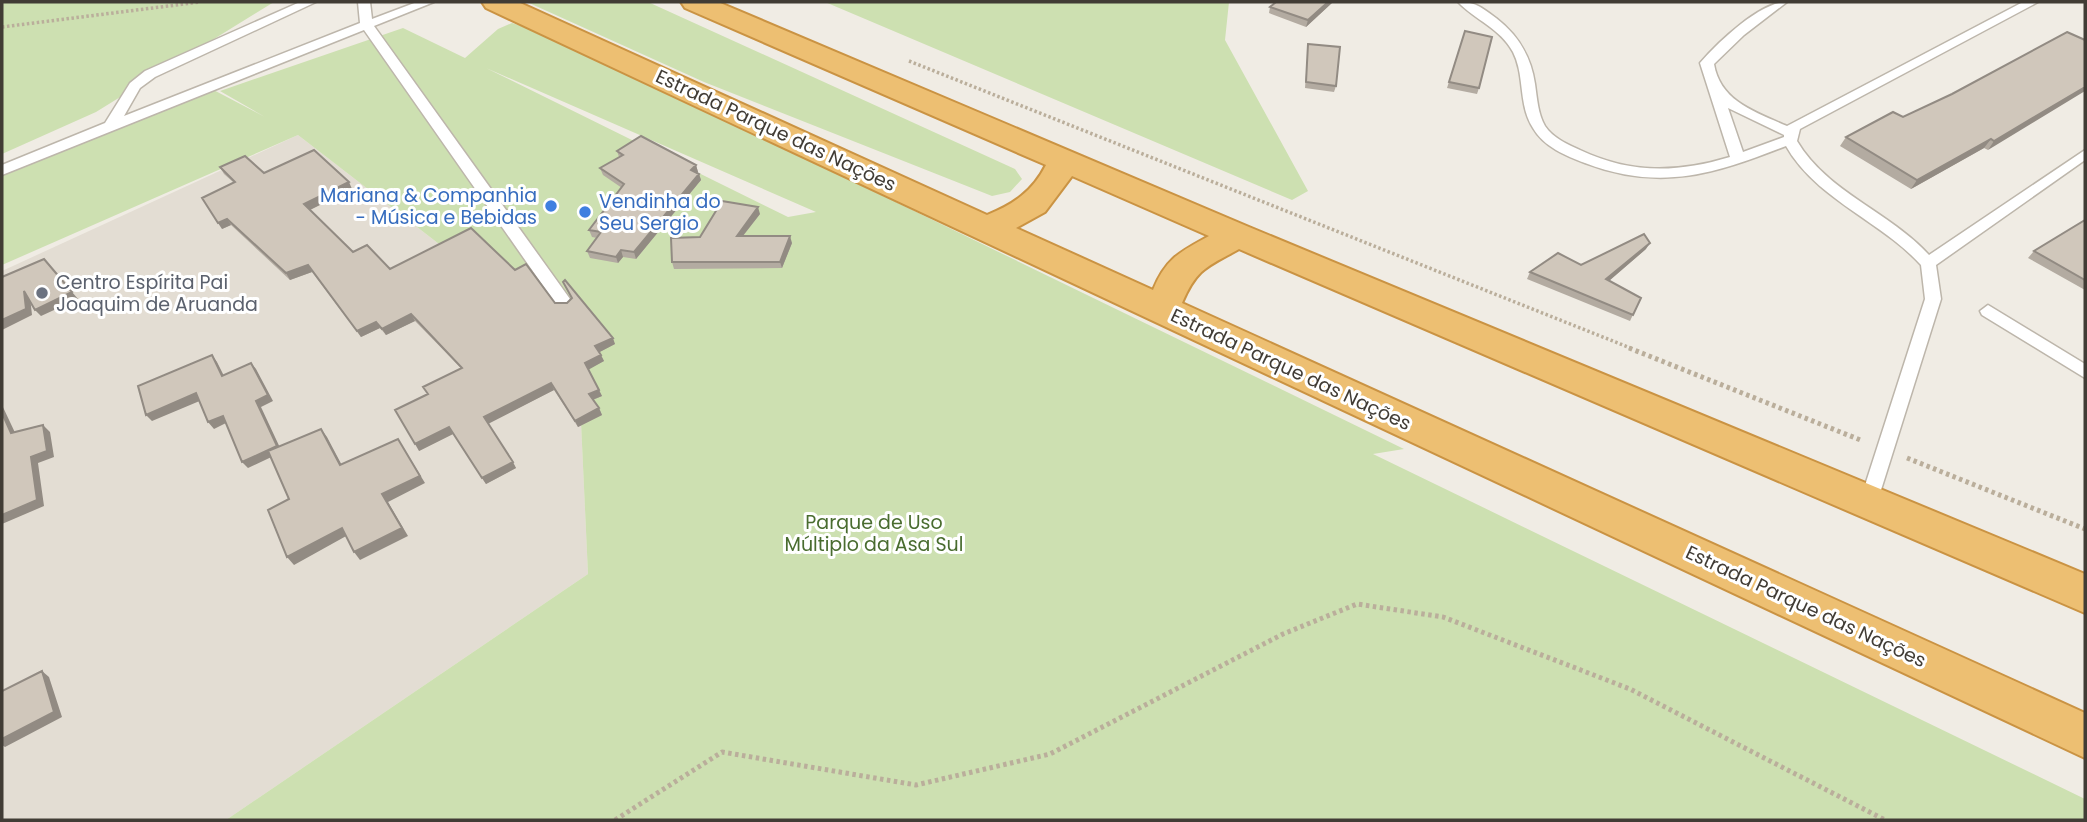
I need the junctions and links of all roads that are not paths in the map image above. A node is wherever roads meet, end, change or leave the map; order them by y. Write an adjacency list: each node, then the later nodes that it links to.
1 (310, 2): 11 (lane)
2 (364, 2): 9 (lane)
3 (428, 2): 9 (lane)
4 (496, 2): 17 (highway, Estrada Parque das Nações)
5 (695, 2): 15 (highway)
6 (1464, 2): 14 (lane)
7 (1781, 2): 10 (lane)
8 (2032, 2): 12 (lane)
9 (366, 24): 11 (lane); 20 (lane)
10 (1717, 94): 12 (lane); 14 (lane)
11 (111, 125): 16 (lane)
12 (1788, 136): 14 (lane); 19 (lane)
13 (2085, 154): 19 (lane)
14 (1738, 160)
15 (1064, 161): 17 (highway); 18 (highway)
16 (2, 170)
17 (986, 227): 21 (highway, Estrada Parque das Nações)
18 (1237, 235): 21 (highway); 24 (highway)
19 (1928, 263): 24 (lane)
20 (564, 303)
21 (1162, 309): 26 (highway, Estrada Parque das Nações)
22 (1988, 311): 23 (lane)
23 (2085, 372)
24 (1868, 504): 25 (highway)
25 (2085, 594)
26 (2085, 736)

